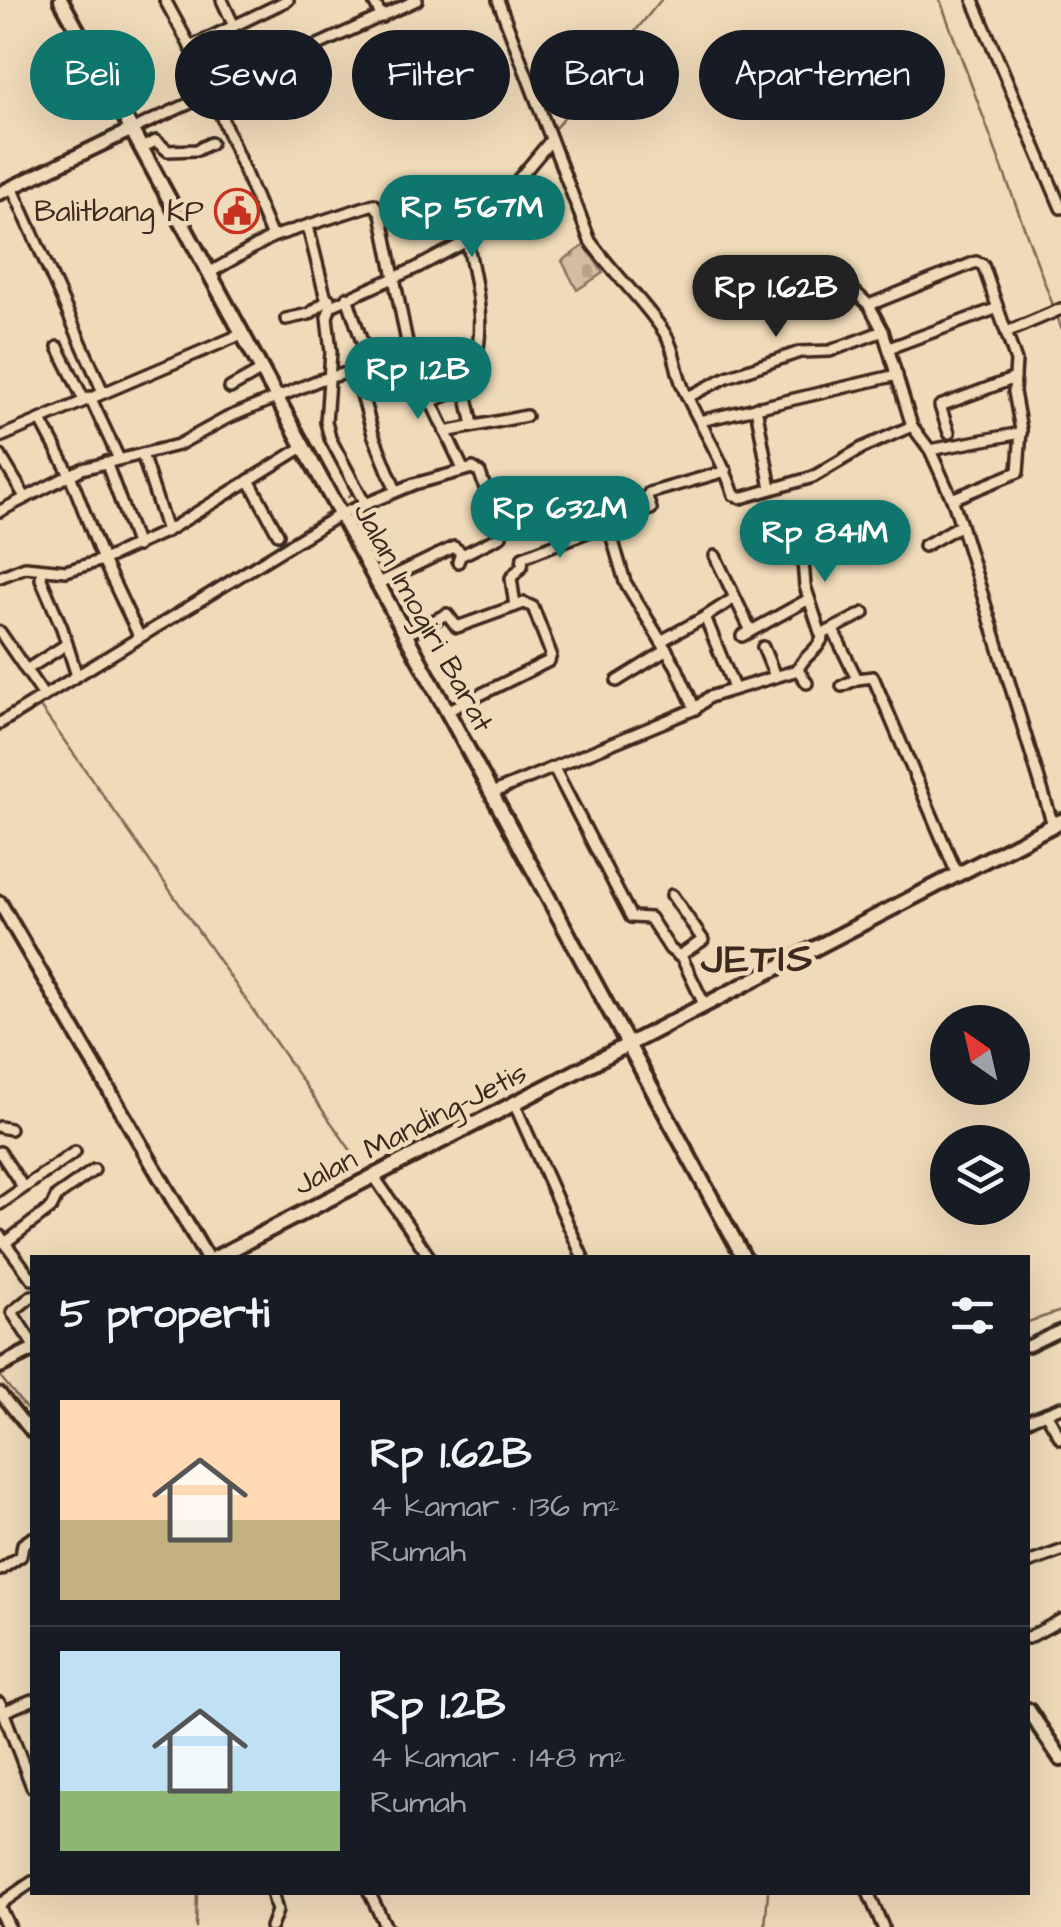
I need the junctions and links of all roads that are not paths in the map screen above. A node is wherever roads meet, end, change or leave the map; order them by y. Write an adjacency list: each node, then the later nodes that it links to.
1 (61, 0): 16 (main road, Jalan Imogiri Barat)
2 (166, 0): 11 (street)
3 (222, 0): 10 (street)
4 (288, 0): 10 (street)
5 (372, 0): 9 (street)
6 (417, 0): 9 (street)
7 (498, 0): 17 (street)
8 (973, 0): 21 (street)
9 (382, 17): 13 (street)
10 (234, 26): 12 (street)
11 (182, 30)
12 (225, 30)
13 (332, 40)
14 (175, 110): 16 (street)
15 (222, 120): 23 (street)
16 (131, 130): 19 (main road, Jalan Imogiri Barat); 20 (street)
17 (550, 136): 24 (street); 49 (street)
18 (212, 143): 19 (street)
19 (141, 148): 25 (main road, Jalan Imogiri Barat)
20 (3, 190): 48 (street)
21 (1061, 208)
22 (308, 226): 23 (street); 26 (street); 28 (street)
23 (272, 237): 25 (street)
24 (467, 241): 26 (street); 47 (street)
25 (209, 272): 36 (main road, Jalan Imogiri Barat)
26 (393, 273): 27 (street); 39 (street)
27 (347, 297): 28 (street); 40 (street)
28 (330, 302): 33 (street); 44 (street)
29 (800, 302): 30 (street)
30 (869, 305): 31 (street); 34 (street)
31 (998, 308): 35 (street); 38 (street)
32 (1061, 310): 35 (street)
33 (286, 319)
34 (882, 331): 38 (street); 49 (street)
35 (1007, 332): 45 (street)
36 (242, 334): 41 (main road, Jalan Imogiri Barat); 48 (street)
37 (58, 347): 51 (street)
38 (889, 348): 43 (street)
39 (410, 357): 40 (street); 52 (street)
40 (370, 366): 42 (street)
41 (262, 370): 46 (street); 50 (main road, Jalan Imogiri Barat)
42 (355, 370): 44 (street); 75 (street)
43 (897, 376): 53 (street); 59 (street)
44 (324, 378): 50 (street); 78 (street)
45 (1015, 378): 61 (street); 62 (street)
46 (230, 388)
47 (465, 388): 52 (street); 58 (street)
48 (103, 392): 51 (street)
49 (688, 396): 57 (street)
50 (276, 398): 64 (main road, Jalan Imogiri Barat); 66 (street)
51 (87, 399): 55 (street); 68 (street)
52 (429, 402): 60 (street)
53 (756, 406): 57 (street); 74 (street)
54 (526, 416): 58 (street)
55 (41, 420): 63 (street); 72 (street)
56 (0, 421): 63 (street)
57 (700, 421): 71 (street)
58 (473, 425): 60 (street)
59 (912, 426): 65 (street); 74 (street)
60 (445, 432): 70 (street)
61 (948, 433)
62 (1021, 433): 65 (street); 77 (street)
63 (3, 436)
64 (303, 447): 73 (street); 80 (main road, Jalan Imogiri Barat)
65 (930, 450): 77 (street)
66 (142, 454): 68 (street); 83 (street)
67 (0, 455): 76 (street)
68 (119, 460): 69 (street)
69 (106, 462): 72 (street); 85 (street)
70 (463, 469): 75 (street); 92 (street)
71 (726, 470): 74 (street); 81 (street)
72 (70, 474): 76 (street); 88 (street)
73 (248, 480): 83 (street); 84 (street)
74 (771, 488)
75 (396, 491): 78 (street)
76 (24, 497): 79 (street)
77 (952, 500): 82 (street)
78 (364, 504): 80 (street)
79 (0, 511)
80 (339, 515): 92 (main road, Jalan Imogiri Barat); 99 (street)
81 (608, 524): 95 (street); 105 (street)
82 (961, 525): 86 (street); 121 (street)
83 (167, 531): 85 (street)
84 (278, 534)
85 (137, 546): 88 (street)
86 (924, 546)
87 (715, 556): 93 (street)
88 (102, 560): 90 (street); 99 (street)
89 (802, 561): 94 (street)
90 (42, 570): 91 (street); 104 (street)
91 (0, 577)
92 (377, 584): 102 (main road, Jalan Imogiri Barat)
93 (733, 599): 97 (street); 100 (street)
94 (808, 599): 100 (street); 103 (street)
95 (515, 606): 102 (street); 117 (street)
96 (864, 613): 98 (street)
97 (705, 617): 105 (street); 114 (street)
98 (833, 630): 103 (street); 110 (street)
99 (137, 631): 108 (street)
100 (751, 631): 109 (street)
101 (0, 632): 106 (street)
102 (405, 635): 117 (main road, Jalan Imogiri Barat)
103 (823, 636): 107 (street)
104 (67, 644): 106 (street); 108 (street)
105 (664, 645): 111 (street); 116 (street)
106 (26, 670): 115 (street)
107 (798, 670): 109 (street); 112 (street)
108 (74, 672): 115 (street)
109 (775, 676): 114 (street)
110 (857, 679): 113 (street); 122 (street)
111 (617, 681)
112 (807, 683)
113 (842, 686)
114 (734, 688): 116 (street)
115 (41, 692): 118 (street)
116 (695, 709): 119 (street)
117 (447, 711): 120 (main road, Jalan Imogiri Barat)
118 (0, 724)
119 (554, 768): 120 (street); 125 (street)
120 (492, 793): 127 (main road, Jalan Imogiri Barat)
121 (1057, 823): 122 (main road, Jalan Manding-Jetis)
122 (957, 874): 126 (main road, Jalan Manding-Jetis)
123 (672, 895): 125 (street)
124 (0, 902): 136 (street)
125 (680, 956): 126 (street)
126 (704, 1004): 127 (main road, Jalan Manding-Jetis)
127 (628, 1042): 128 (main road, Jalan Manding-Jetis); 140 (main road, Jalan Imogiri Barat)
128 (514, 1103): 132 (main road, Jalan Manding-Jetis); 139 (street)
129 (0, 1152): 133 (street)
130 (75, 1152): 133 (street)
131 (94, 1170): 135 (street)
132 (371, 1176): 137 (main road, Jalan Manding-Jetis); 138 (street)
133 (23, 1187): 134 (street)
134 (0, 1204)
135 (2, 1239): 141 (street)
136 (204, 1255)
137 (221, 1255)
138 (428, 1255)
139 (582, 1255)
140 (742, 1255)
141 (30, 1276)
142 (30, 1298): 144 (street)
143 (1061, 1330): 145 (street)
144 (30, 1342)
145 (1030, 1345)
146 (30, 1347): 147 (main road)
147 (4, 1364)
148 (0, 1393): 152 (street)
149 (1061, 1408): 150 (street)
150 (1046, 1414): 151 (street); 153 (street)
151 (1030, 1419)
152 (30, 1431)
153 (1061, 1439)
154 (30, 1540): 157 (street)
155 (1061, 1551): 156 (street)
156 (1030, 1562)
157 (0, 1570)
158 (1061, 1620): 159 (street)
159 (1030, 1637)
160 (30, 1701): 161 (street)
161 (2, 1708): 164 (street)
162 (1030, 1713): 165 (main road)
163 (30, 1751): 164 (street)
164 (20, 1754): 166 (street)
165 (1061, 1759)
166 (30, 1776)
167 (30, 1884): 171 (street)
168 (273, 1895): 173 (street)
169 (370, 1895): 174 (street)
170 (869, 1895): 175 (street)
171 (0, 1907): 172 (street)
172 (8, 1927)
173 (271, 1927)
174 (386, 1927)
175 (882, 1927)

